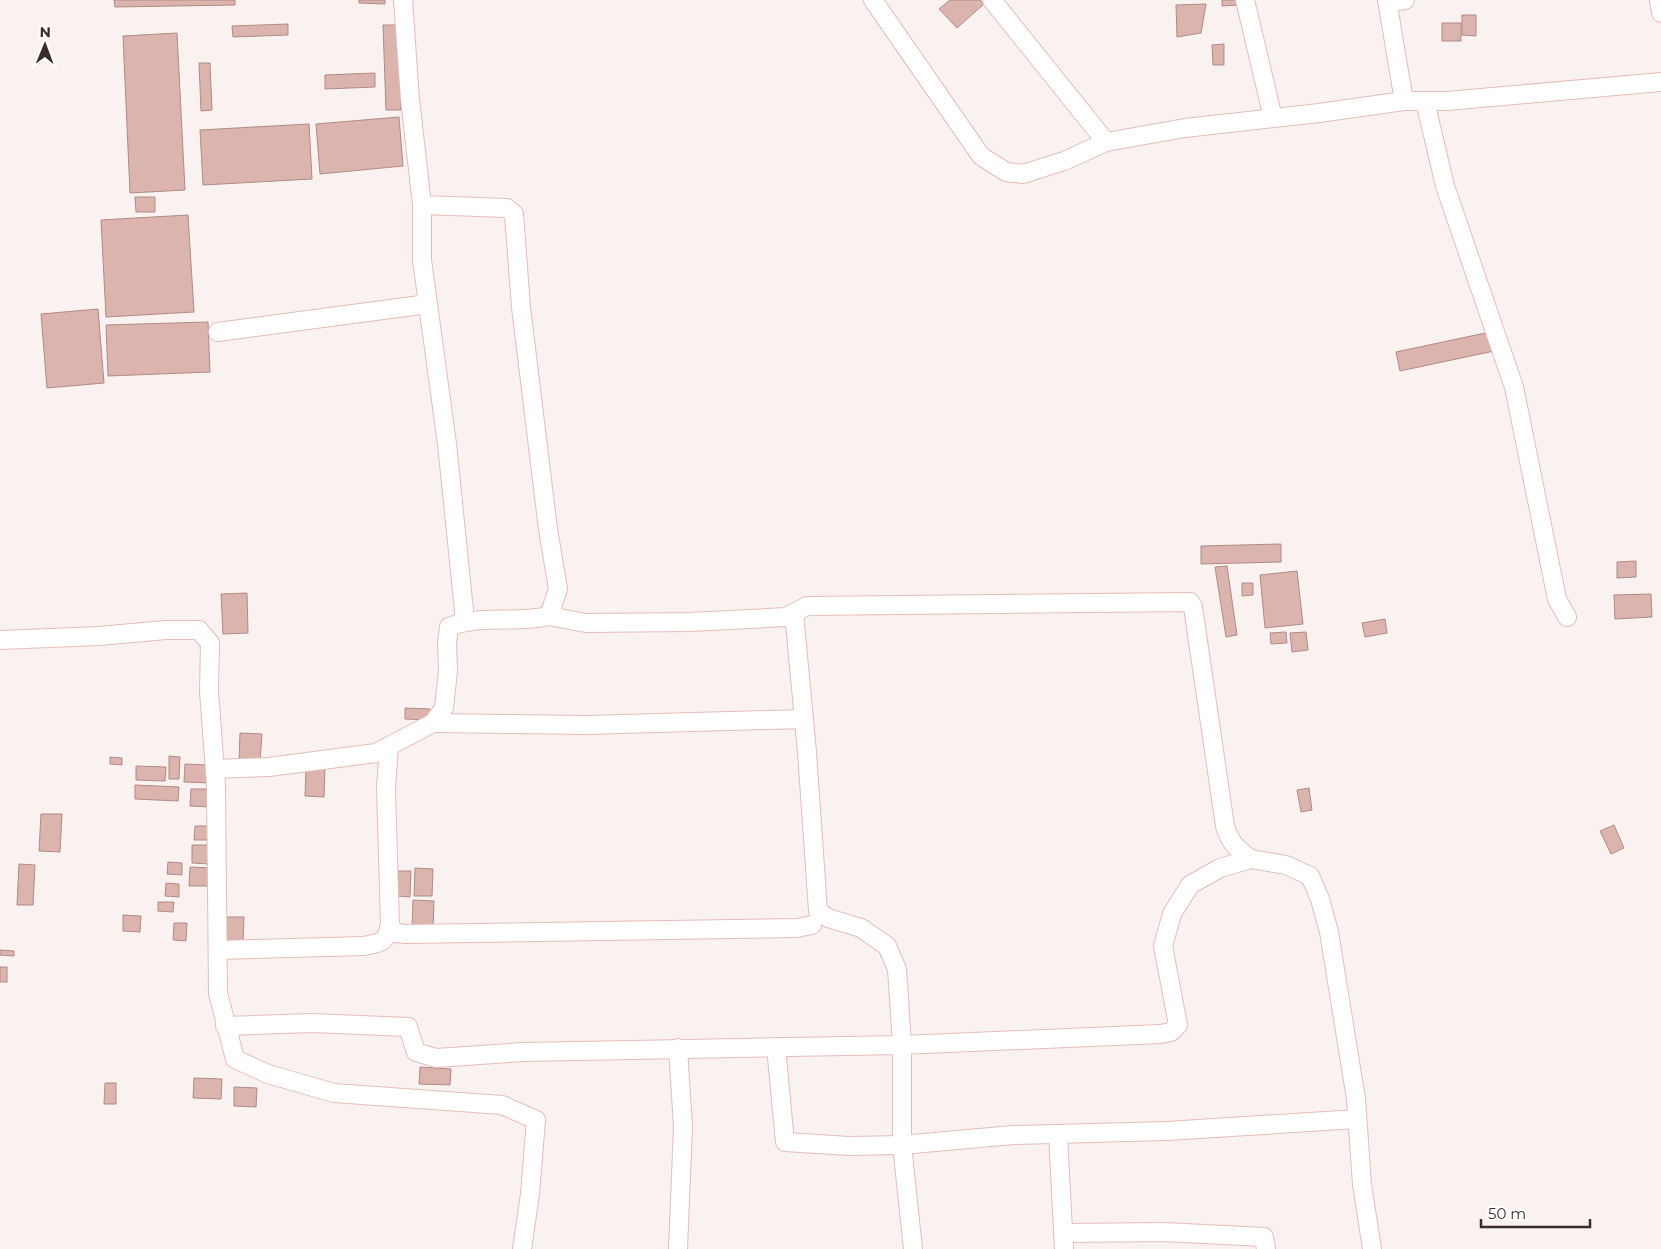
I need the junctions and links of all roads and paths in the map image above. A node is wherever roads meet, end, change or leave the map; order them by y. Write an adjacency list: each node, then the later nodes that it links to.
1 (403, 0): 14 (street)
2 (873, 0): 13 (street)
3 (992, 0): 13 (street)
4 (1245, 0): 12 (street)
5 (1405, 0): 7 (street)
6 (1659, 0): 8 (street)
7 (1387, 1): 10 (street)
8 (1661, 12)
9 (1661, 82): 11 (street)
10 (1404, 101): 11 (street); 12 (street)
11 (1425, 101): 19 (street)
12 (1273, 118): 13 (street)
13 (1106, 142)
14 (422, 205): 15 (street); 18 (street)
15 (428, 304): 16 (street); 20 (street)
16 (218, 332)
17 (794, 613): 18 (street); 22 (street); 26 (street)
18 (549, 616): 20 (street)
19 (1567, 617)
20 (465, 620): 23 (street)
21 (0, 640): 25 (street)
22 (804, 719): 23 (street); 31 (street)
23 (433, 723): 24 (street)
24 (389, 746): 25 (street); 27 (street)
25 (215, 769): 29 (street)
26 (1251, 859): 31 (street); 34 (street)
27 (390, 924): 28 (street); 29 (street)
28 (812, 925)
29 (218, 950): 30 (street)
30 (225, 1026): 33 (street); 38 (street)
31 (902, 1045): 32 (street); 36 (street)
32 (776, 1047): 33 (street); 36 (street)
33 (678, 1048): 39 (street)
34 (1357, 1119): 35 (street); 42 (street)
35 (1058, 1134): 36 (street); 37 (street)
36 (902, 1145): 40 (street)
37 (1063, 1241): 41 (street)
38 (522, 1249)
39 (678, 1249)
40 (912, 1249)
41 (1266, 1249)
42 (1372, 1249)

